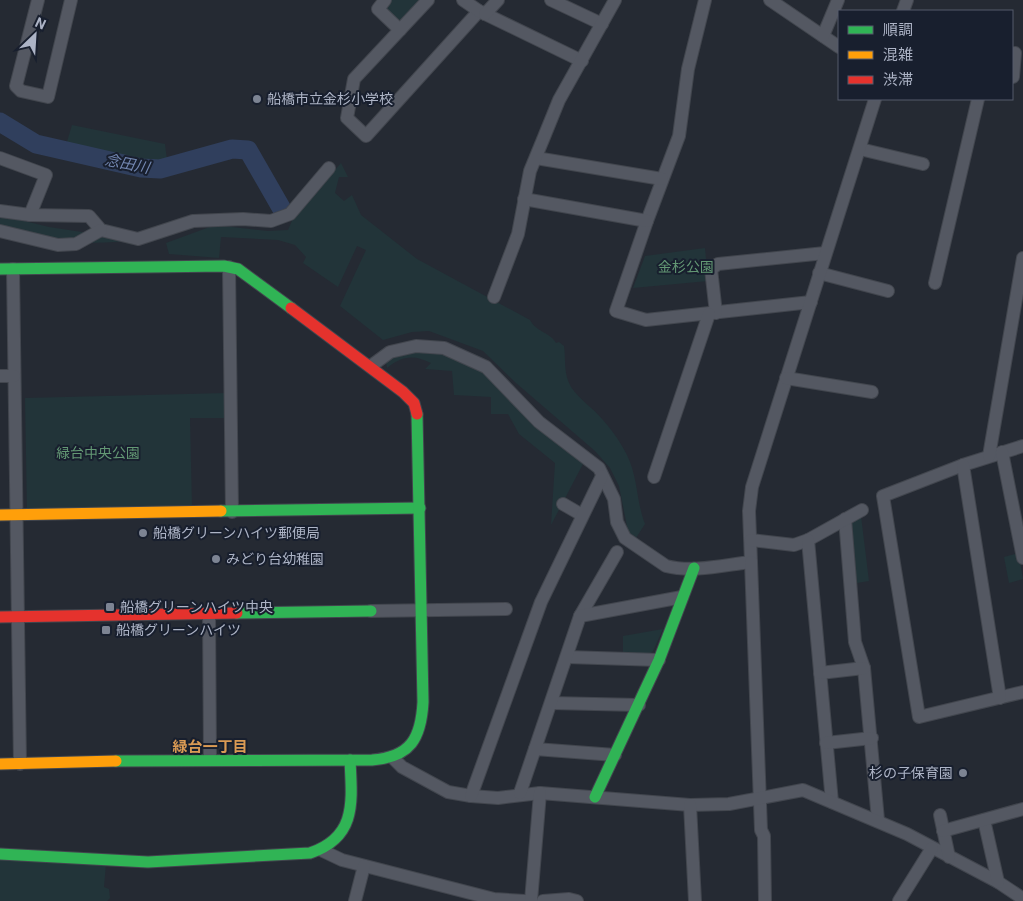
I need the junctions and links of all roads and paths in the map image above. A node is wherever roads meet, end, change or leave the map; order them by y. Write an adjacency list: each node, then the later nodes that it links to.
1 (38, 0): 2 (street)
2 (71, 0)
3 (385, 0): 14 (street)
4 (428, 0): 14 (street)
5 (464, 0): 12 (street)
6 (498, 0): 12 (street)
7 (551, 0): 13 (street)
8 (615, 0): 13 (street)
9 (705, 0): 27 (street)
10 (770, 0): 15 (street)
11 (838, 0): 15 (street)
12 (482, 13): 14 (street); 18 (street)
13 (602, 24): 18 (street)
14 (400, 30)
15 (824, 36): 16 (street)
16 (838, 46)
17 (1014, 52): 19 (street)
18 (582, 61): 24 (street)
19 (1016, 77)
20 (875, 100): 22 (street)
21 (978, 100): 39 (street)
22 (860, 149): 25 (street); 34 (street)
23 (0, 158): 30 (street)
24 (536, 158): 27 (street); 28 (street)
25 (923, 164)
26 (329, 168): 32 (street)
27 (662, 179): 31 (street)
28 (524, 199): 31 (street); 41 (street)
29 (0, 211): 30 (street)
30 (30, 215): 32 (street)
31 (647, 221): 43 (street)
32 (101, 230): 33 (street)
33 (0, 231)
34 (825, 253): 38 (street); 43 (street)
35 (1023, 258): 51 (street)
36 (229, 267): 37 (street); 44 (street); 58 (street)
37 (6, 269): 46 (street)
38 (819, 273): 40 (street); 42 (street)
39 (935, 283)
40 (888, 292)
41 (494, 297)
42 (811, 302): 43 (street); 47 (street)
43 (712, 314): 54 (street)
44 (371, 366): 53 (street); 56 (street)
45 (0, 376): 46 (street)
46 (14, 376): 60 (street)
47 (786, 378): 48 (street); 63 (street)
48 (872, 392)
49 (1023, 446): 50 (street)
50 (1002, 452): 51 (street); 66 (street)
51 (989, 456): 52 (street)
52 (962, 466): 82 (street); 82 (street)
53 (602, 476): 61 (street); 68 (street)
54 (654, 477)
55 (563, 504): 61 (street)
56 (420, 508): 58 (street); 70 (street)
57 (862, 510): 62 (street)
58 (232, 512): 60 (street)
59 (0, 515): 60 (street)
60 (16, 515): 75 (street)
61 (582, 515): 96 (street)
62 (845, 519): 64 (street); 79 (street)
63 (751, 540): 64 (street); 67 (street)
64 (808, 540): 80 (street)
65 (617, 552): 76 (street)
66 (1023, 558)
67 (751, 562): 68 (street); 98 (street)
68 (694, 568): 69 (street)
69 (682, 597): 76 (street); 78 (street)
70 (420, 609): 71 (street); 72 (street); 89 (street)
71 (506, 609)
72 (371, 611): 73 (street)
73 (209, 613): 75 (street); 90 (street)
74 (0, 616): 75 (street)
75 (18, 616): 93 (street)
76 (580, 616): 77 (street)
77 (567, 657): 78 (street); 83 (street)
78 (659, 660): 84 (street)
79 (864, 668): 80 (street); 85 (street)
80 (820, 672): 86 (street)
81 (1023, 692): 82 (street)
82 (1000, 698)
83 (551, 703): 84 (street); 87 (street)
84 (639, 705): 88 (street)
85 (872, 738): 86 (street); 103 (street)
86 (826, 743): 99 (street)
87 (535, 749): 88 (street); 95 (street)
88 (615, 754): 97 (street)
89 (392, 757): 91 (street); 96 (street)
90 (210, 759): 91 (street); 93 (street)
91 (350, 760): 107 (street)
92 (0, 764): 93 (street)
93 (20, 764)
94 (540, 793): 95 (street); 97 (street); 115 (street)
95 (520, 794): 96 (street)
96 (471, 796)
97 (595, 797): 100 (street)
98 (760, 797): 99 (street); 100 (street); 119 (street)
99 (832, 802): 103 (street)
100 (690, 805): 118 (street)
101 (1023, 809): 104 (street)
102 (940, 815): 105 (street)
103 (878, 820): 106 (street)
104 (984, 820): 105 (street); 111 (street)
105 (944, 831): 109 (street)
106 (932, 848): 109 (street); 120 (street)
107 (322, 851): 108 (street); 110 (street)
108 (0, 854)
109 (949, 857): 111 (street)
110 (364, 866): 113 (street); 114 (street)
111 (998, 882): 112 (street)
112 (1021, 898)
113 (355, 901)
114 (525, 901)
115 (531, 901)
116 (543, 901): 117 (street)
117 (577, 901)
118 (695, 901)
119 (765, 901)
120 (899, 901)

